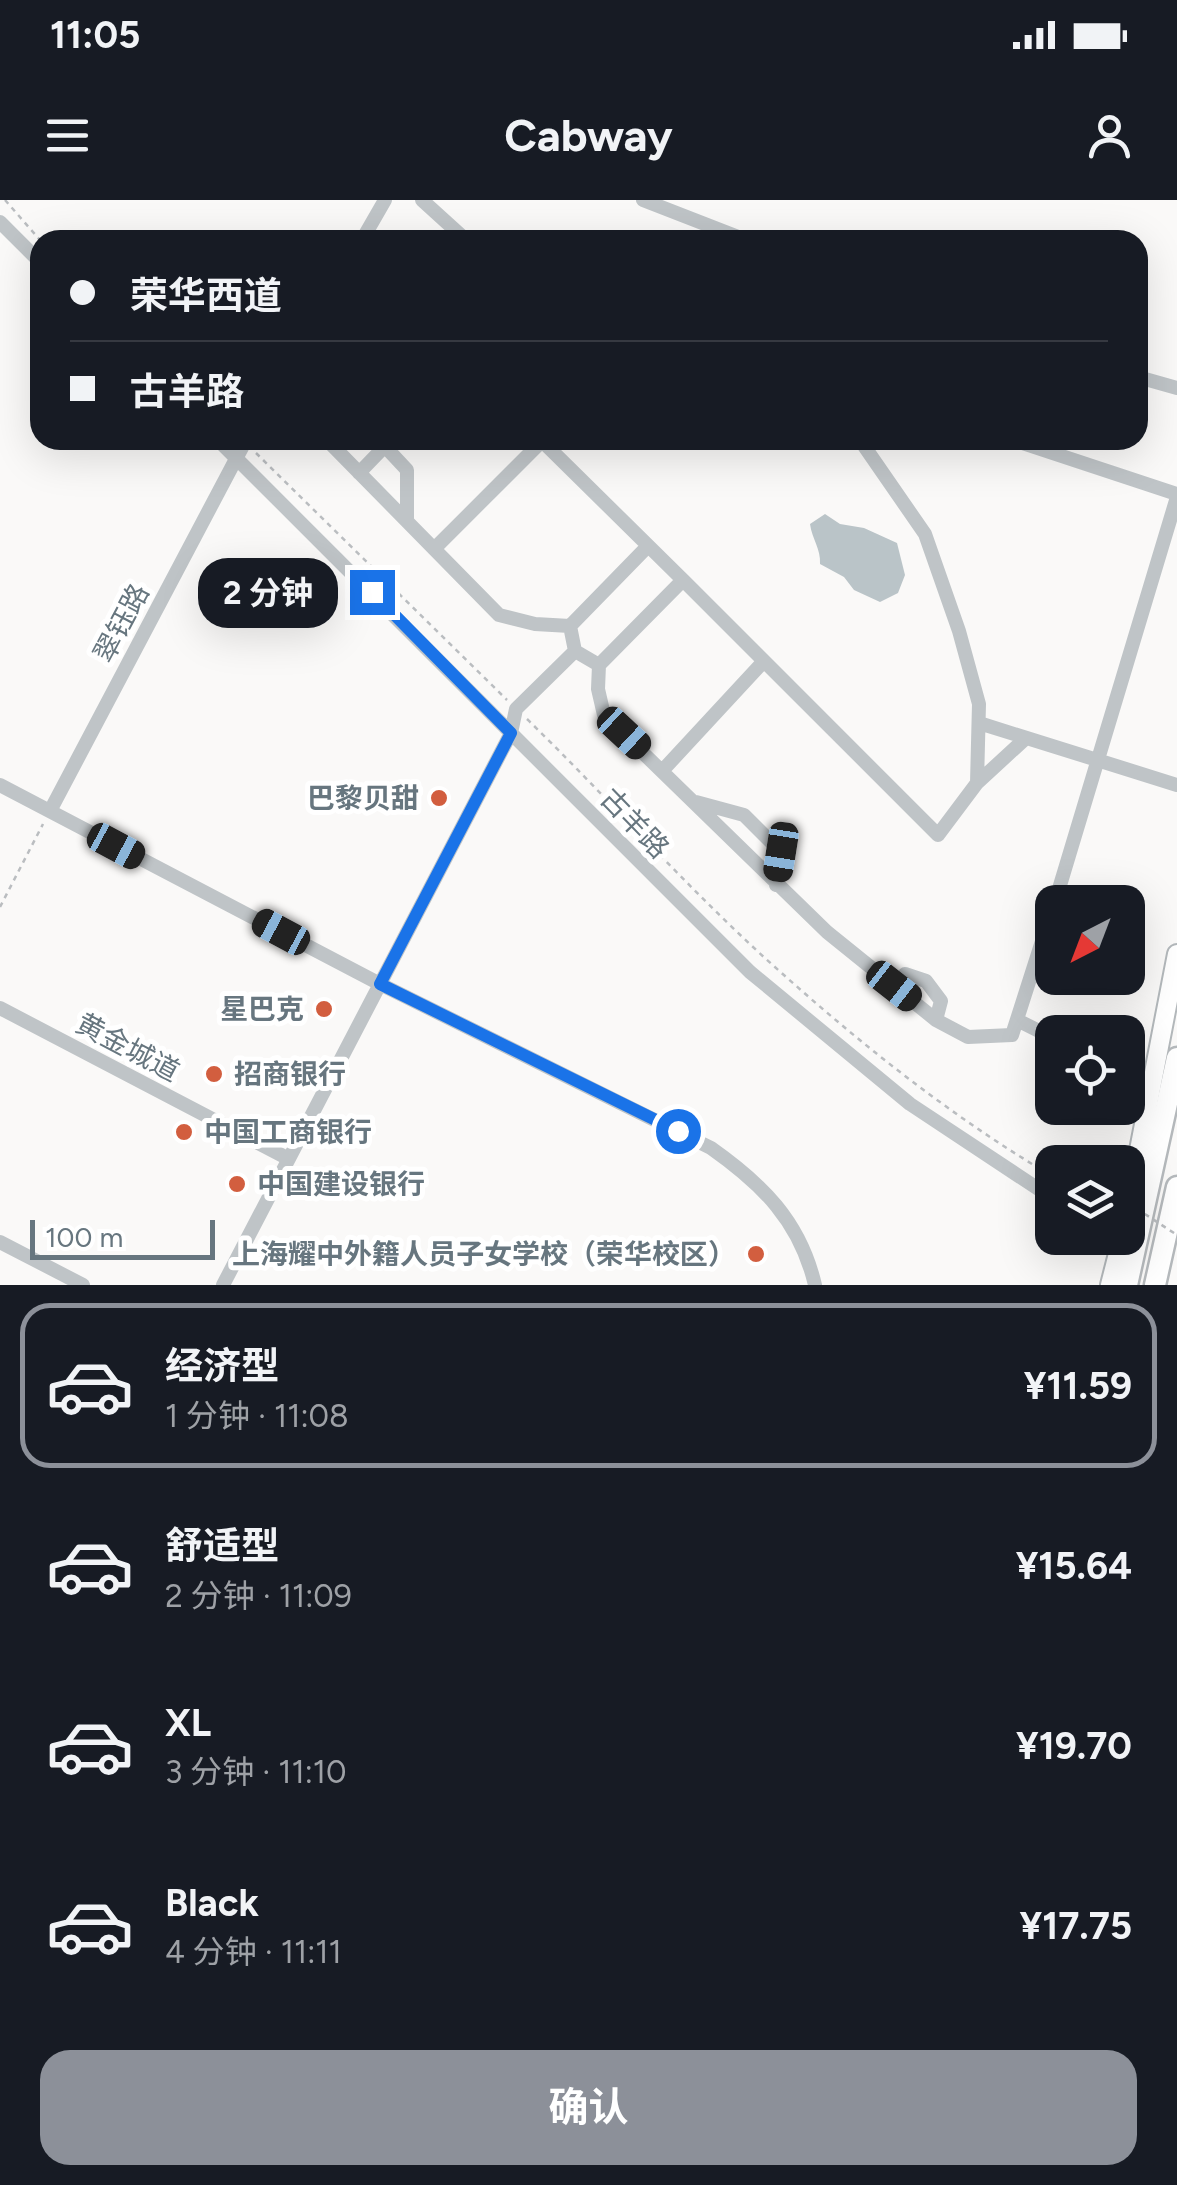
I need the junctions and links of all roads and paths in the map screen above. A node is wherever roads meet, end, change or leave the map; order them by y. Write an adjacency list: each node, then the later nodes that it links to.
1 (4, 200): 7 (path)
2 (385, 200): 8 (street)
3 (422, 200): 9 (street)
4 (642, 200): 5 (street)
5 (663, 204): 10 (street)
6 (0, 222): 11 (street)
7 (31, 230)
8 (368, 230)
9 (455, 230)
10 (723, 230)
11 (30, 252)
12 (1148, 380): 13 (street)
13 (1177, 388)
14 (228, 450): 24 (street, 古羊路)
15 (240, 450): 24 (street, 翠钰路)
16 (256, 450): 35 (path)
17 (337, 450): 25 (street)
18 (377, 450): 25 (street)
19 (389, 450): 27 (street)
20 (532, 450): 29 (street)
21 (552, 450): 28 (street)
22 (867, 450): 36 (street)
23 (1044, 450): 26 (street)
24 (236, 458): 37 (street, 古羊路); 45 (street, 翠钰路)
25 (359, 473): 27 (street)
26 (1177, 495): 39 (street)
27 (407, 521): 29 (street)
28 (648, 546): 30 (street); 31 (street)
29 (434, 549): 31 (street)
30 (683, 580): 33 (street); 34 (street)
31 (570, 626): 32 (street)
32 (575, 651): 34 (street); 35 (street)
33 (764, 661): 40 (street); 41 (street)
34 (599, 665): 40 (street)
35 (516, 709): 37 (street); 64 (path)
36 (979, 724): 38 (street); 41 (street)
37 (511, 733): 54 (street); 65 (street, 古羊路)
38 (1026, 738): 39 (street); 41 (street)
39 (1098, 759): 43 (street); 49 (street)
40 (663, 770): 44 (street)
41 (977, 783)
42 (0, 785): 45 (street)
43 (1177, 786)
44 (695, 802): 46 (street); 47 (street)
45 (50, 811): 50 (path); 54 (street)
46 (756, 827): 47 (street); 48 (street)
47 (739, 846): 48 (street)
48 (776, 884): 55 (street)
49 (1060, 885)
50 (0, 907)
51 (1177, 954): 62 (main road)
52 (1035, 968): 59 (street)
53 (926, 980): 55 (street); 56 (street); 58 (street)
54 (380, 984): 63 (street); 73 (street)
55 (894, 986): 56 (street)
56 (912, 1001): 58 (street)
57 (0, 1008): 63 (street, 黄金城道)
58 (936, 1020): 59 (street)
59 (1019, 1021): 60 (street)
60 (1035, 1028)
61 (1177, 1058): 75 (highway)
62 (1140, 1145)
63 (287, 1158): 72 (street)
64 (1035, 1166)
65 (1035, 1187)
66 (1177, 1187): 76 (highway)
67 (1145, 1216): 68 (path, bridge)
68 (1177, 1236)
69 (0, 1242): 71 (street)
70 (1116, 1255): 74 (main road)
71 (84, 1285)
72 (223, 1285)
73 (815, 1285)
74 (1110, 1285)
75 (1127, 1285)
76 (1156, 1285)

